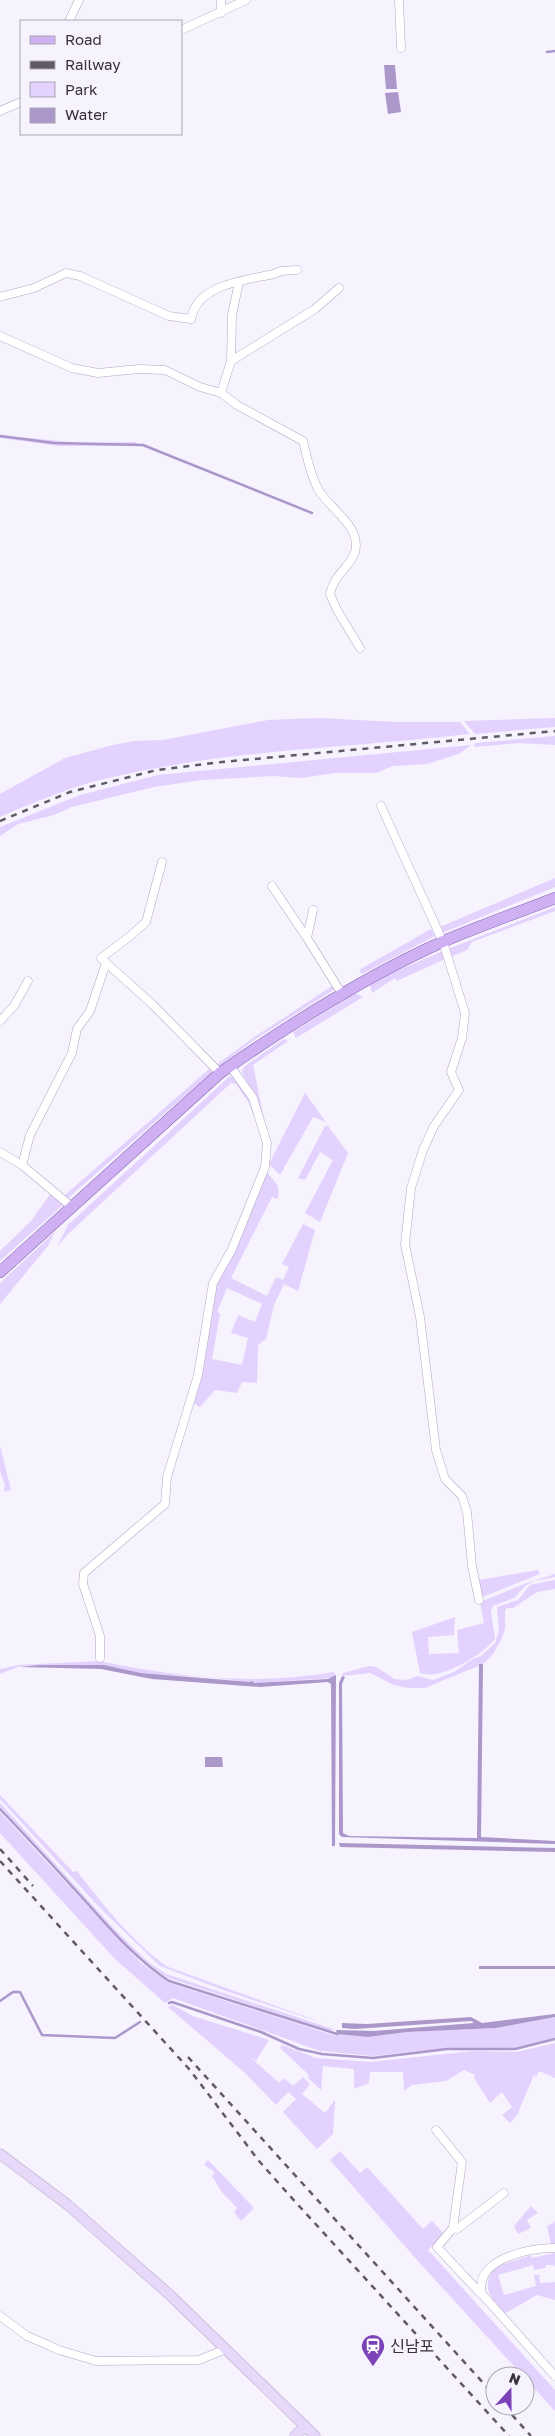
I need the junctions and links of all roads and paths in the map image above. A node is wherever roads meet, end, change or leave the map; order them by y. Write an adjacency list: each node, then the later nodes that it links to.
1 (79, 0): 6 (street)
2 (221, 0): 5 (street)
3 (246, 0): 5 (street)
4 (399, 0): 8 (street)
5 (221, 13): 7 (street)
6 (69, 20)
7 (182, 30)
8 (401, 48)
9 (20, 102): 10 (street)
10 (0, 111)
11 (297, 270): 12 (street)
12 (239, 282): 14 (street); 16 (street)
13 (339, 288): 16 (street)
14 (0, 297)
15 (0, 336): 17 (street)
16 (231, 361): 17 (street)
17 (221, 393): 18 (street)
18 (360, 648)
19 (381, 806): 25 (street)
20 (162, 862): 26 (street)
21 (272, 886): 24 (street)
22 (555, 898): 25 (main road)
23 (313, 910): 24 (street)
24 (307, 938): 28 (street)
25 (443, 942): 28 (main road); 36 (street)
26 (106, 963): 31 (street); 33 (street)
27 (28, 981): 29 (street)
28 (342, 994): 30 (main road)
29 (0, 1021)
30 (230, 1066): 31 (main road); 37 (street)
31 (220, 1073): 34 (main road)
32 (0, 1152): 33 (street)
33 (22, 1165): 34 (street)
34 (72, 1207): 35 (main road)
35 (0, 1272)
36 (479, 1600)
37 (100, 1658)
38 (436, 2130): 41 (street)
39 (0, 2154): 45 (main road)
40 (504, 2193): 41 (street)
41 (453, 2228): 43 (street)
42 (555, 2248): 43 (street)
43 (482, 2294): 46 (street)
44 (0, 2316): 45 (street)
45 (226, 2349): 47 (main road)
46 (555, 2376)
47 (306, 2426): 48 (main road); 49 (main road)
48 (295, 2436)
49 (315, 2436)

